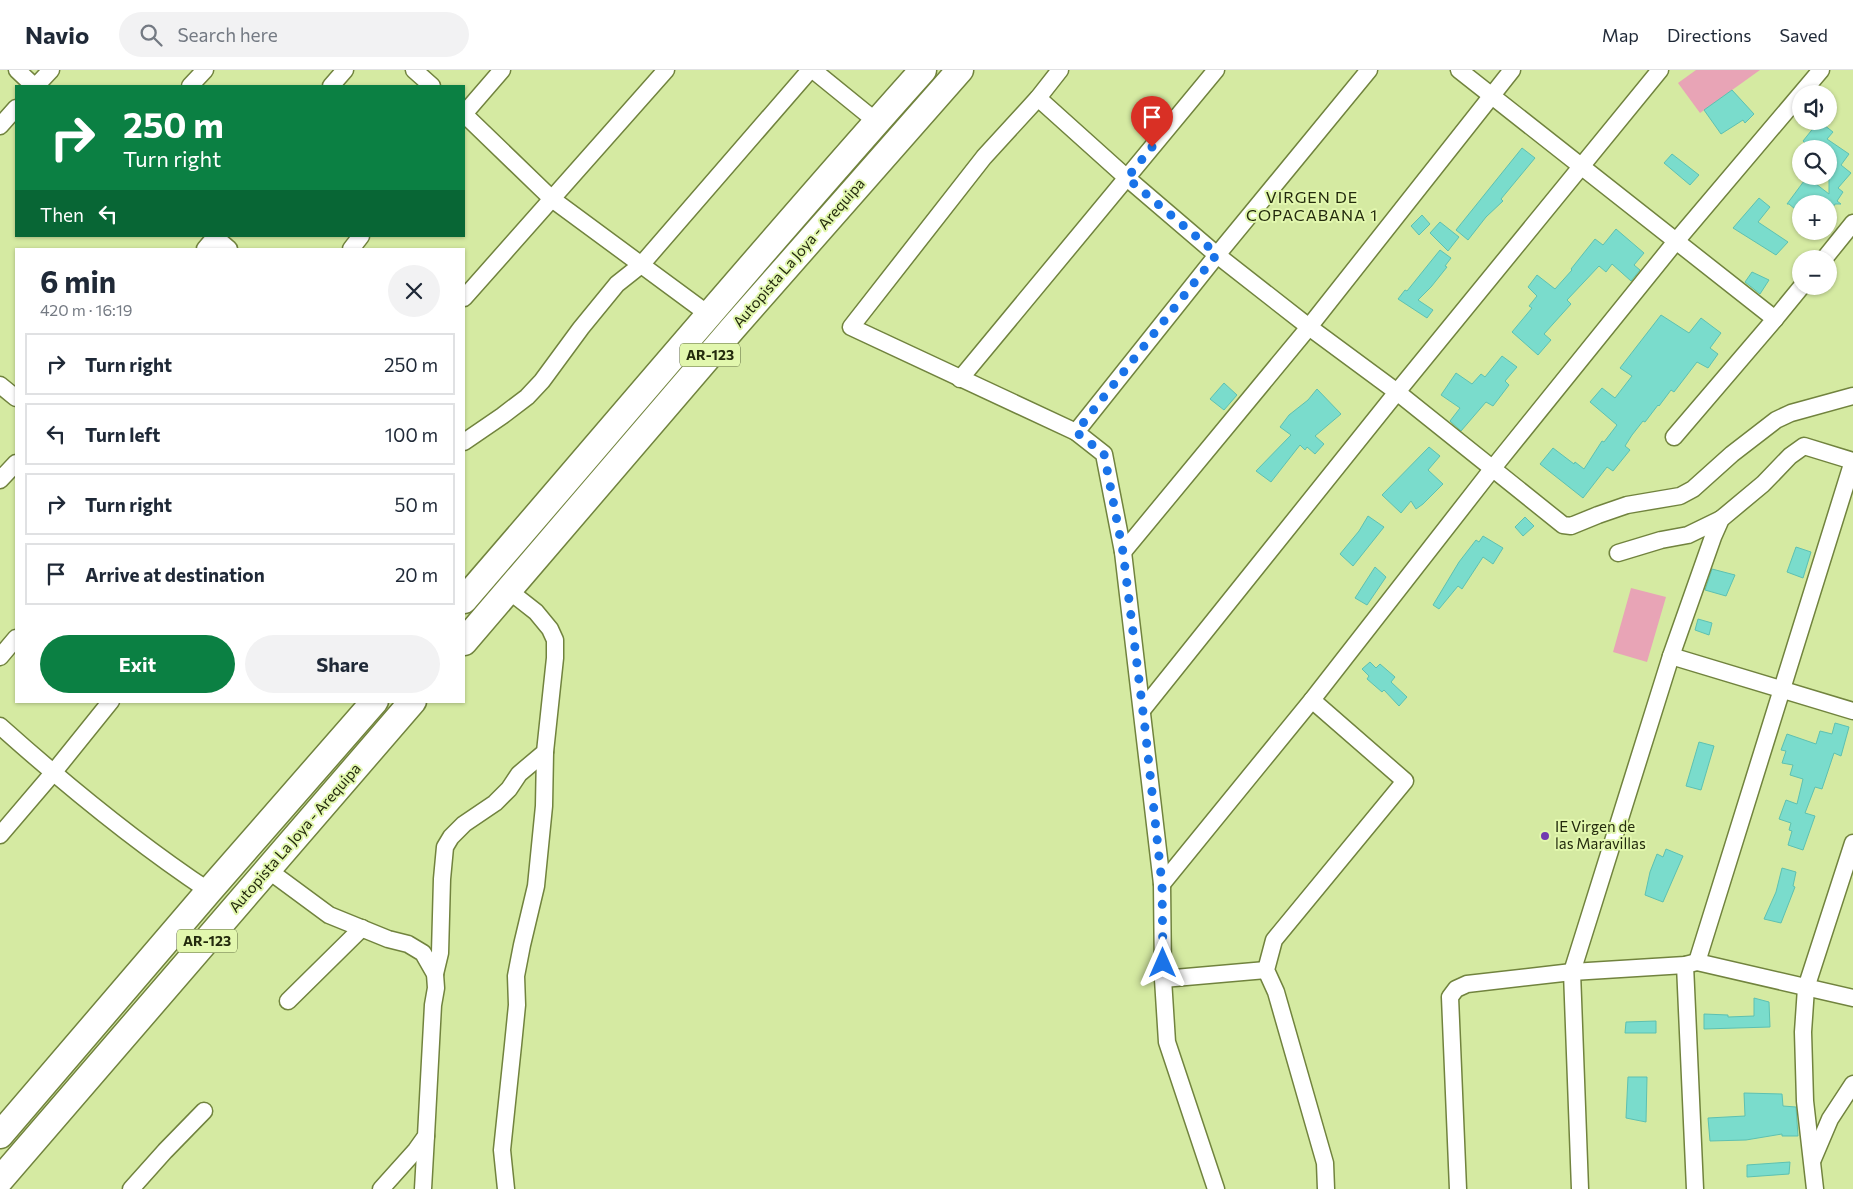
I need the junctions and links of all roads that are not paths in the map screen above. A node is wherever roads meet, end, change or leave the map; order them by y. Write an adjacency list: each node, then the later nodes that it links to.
1 (17, 70): 18 (street)
2 (51, 70): 19 (street)
3 (205, 70): 20 (street)
4 (344, 70): 21 (street)
5 (414, 70): 22 (street)
6 (502, 70): 26 (street)
7 (666, 70): 32 (street)
8 (812, 70): 28 (street); 43 (street)
9 (923, 70): 28 (main road, Autopista La Joya - Arequipa / AR-123)
10 (960, 70): 64 (main road, Autopista La Joya - Arequipa / AR-123)
11 (1060, 70): 24 (street)
12 (1216, 70): 31 (street)
13 (1369, 70): 42 (street)
14 (1459, 70): 23 (street)
15 (1512, 70): 23 (street)
16 (1660, 70): 30 (street)
17 (1821, 70): 37 (street)
18 (34, 85)
19 (36, 85)
20 (191, 85)
21 (332, 85)
22 (431, 85)
23 (1490, 96): 30 (street); 48 (street)
24 (1038, 98): 31 (street); 49 (street)
25 (15, 109): 29 (street)
26 (465, 113)
27 (465, 115): 32 (street)
28 (876, 122): 46 (main road, Autopista La Joya - Arequipa / AR-123)
29 (0, 126)
30 (1581, 167): 37 (street); 51 (street)
31 (1127, 178): 42 (street); 49 (street)
32 (552, 199): 43 (street); 45 (street)
33 (1853, 223): 41 (street)
34 (215, 237): 38 (street)
35 (217, 237): 39 (street)
36 (360, 237): 40 (street)
37 (1677, 240): 47 (street); 59 (street)
38 (206, 248)
39 (228, 248)
40 (352, 248)
41 (1831, 250)
42 (1217, 254): 48 (street); 54 (street)
43 (641, 265): 46 (street); 56 (street)
44 (1795, 295): 47 (street)
45 (465, 297)
46 (708, 314): 65 (main road, Autopista La Joya - Arequipa / AR-123)
47 (1775, 319): 55 (street)
48 (1309, 327): 51 (street); 62 (street)
49 (960, 379): 54 (street)
50 (0, 385): 53 (street)
51 (1397, 392): 59 (street); 75 (street)
52 (1853, 396): 59 (street)
53 (15, 397)
54 (1076, 432): 62 (street)
55 (1674, 436)
56 (465, 441)
57 (1853, 461): 61 (street); 70 (street)
58 (15, 464): 60 (street)
59 (1493, 468): 71 (street)
60 (0, 480)
61 (1721, 519): 63 (street); 68 (street)
62 (1123, 552): 75 (street)
63 (1618, 553)
64 (508, 590): 67 (main road, Autopista La Joya - Arequipa / AR-123); 78 (street)
65 (465, 599)
66 (15, 639): 69 (street)
67 (465, 641)
68 (1671, 656): 70 (street); 88 (street)
69 (0, 657)
70 (1781, 689): 76 (street); 86 (street)
71 (1312, 700): 83 (street); 87 (street)
72 (109, 703): 79 (street)
73 (373, 703): 84 (main road, Autopista La Joya - Arequipa / AR-123)
74 (411, 703): 82 (main road, Autopista La Joya - Arequipa / AR-123)
75 (1143, 709): 83 (street)
76 (1853, 712)
77 (0, 726): 79 (street)
78 (545, 752): 89 (street); 103 (street)
79 (53, 773): 80 (street); 84 (street)
80 (0, 835)
81 (1853, 843): 91 (street)
82 (268, 870): 85 (street); 99 (main road, Autopista La Joya - Arequipa / AR-123)
83 (1162, 884): 90 (street)
84 (209, 891): 96 (main road, Autopista La Joya - Arequipa / AR-123)
85 (362, 928): 89 (street); 93 (street)
86 (1691, 964): 88 (street); 91 (street); 108 (street)
87 (1266, 970): 90 (street); 105 (street)
88 (1572, 972): 106 (street); 107 (street)
89 (434, 974): 97 (street)
90 (1163, 979): 104 (street)
91 (1806, 988): 92 (street); 98 (street)
92 (1853, 998)
93 (288, 1001)
94 (1853, 1084): 98 (street)
95 (204, 1111): 100 (street)
96 (0, 1135)
97 (426, 1136): 101 (street); 102 (street)
98 (1813, 1159): 109 (street)
99 (0, 1180)
100 (131, 1189)
101 (381, 1189)
102 (423, 1189)
103 (506, 1189)
104 (1216, 1189)
105 (1326, 1189)
106 (1458, 1189)
107 (1580, 1189)
108 (1695, 1189)
109 (1815, 1189)

